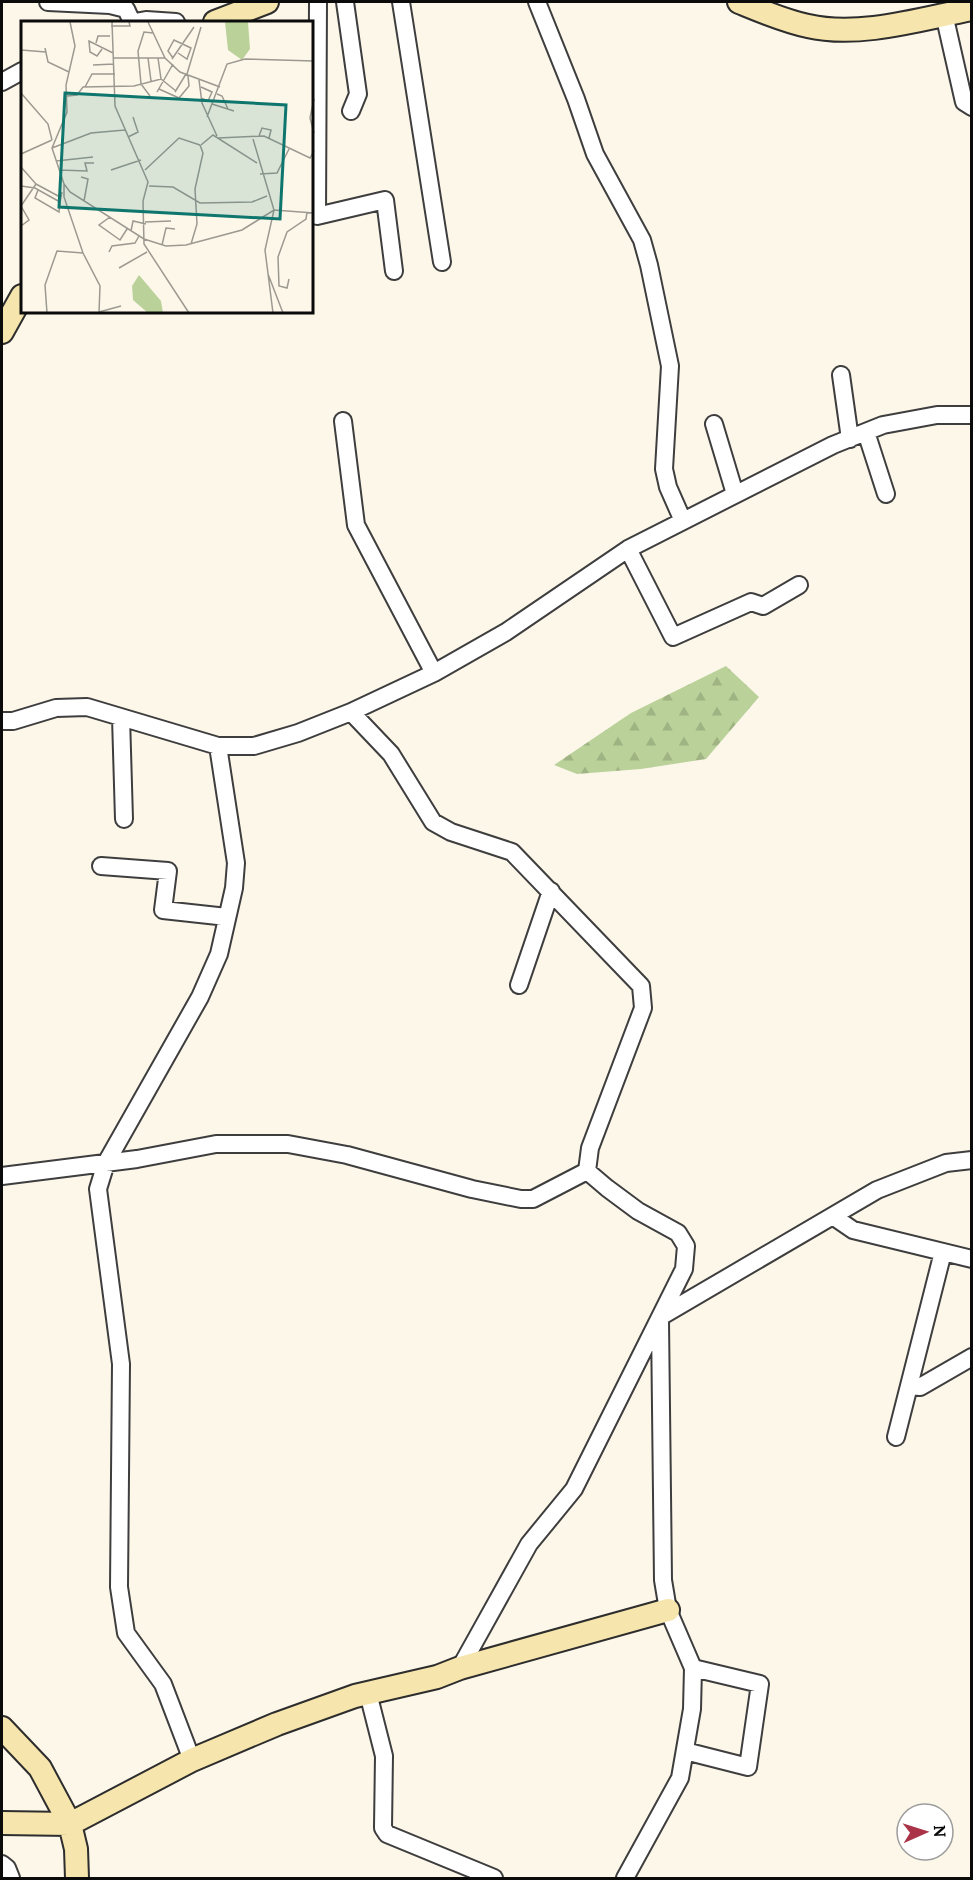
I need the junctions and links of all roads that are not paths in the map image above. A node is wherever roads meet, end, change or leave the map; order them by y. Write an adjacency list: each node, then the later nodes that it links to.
1 (48, 2): 8 (street)
2 (267, 2): 14 (street)
3 (318, 2): 20 (street)
4 (345, 2): 18 (street)
5 (401, 2): 19 (street)
6 (537, 2): 31 (street)
7 (739, 2): 10 (street)
8 (91, 3): 11 (street)
9 (972, 9): 10 (street)
10 (944, 14): 17 (street)
11 (133, 21)
12 (140, 21): 13 (street)
13 (161, 21)
14 (218, 21)
15 (21, 72): 16 (street)
16 (2, 82)
17 (972, 107)
18 (351, 111)
19 (442, 262)
20 (394, 271)
21 (21, 299): 22 (street)
22 (2, 332)
23 (841, 375): 28 (street)
24 (972, 415): 27 (street)
25 (343, 421): 34 (street)
26 (714, 424): 29 (street)
27 (866, 432): 28 (street); 30 (street)
28 (850, 439): 29 (street)
29 (735, 494): 31 (street)
30 (886, 494)
31 (683, 521): 32 (street)
32 (628, 549): 33 (street); 34 (street)
33 (799, 585)
34 (434, 673): 35 (street)
35 (351, 712): 38 (street); 41 (street)
36 (121, 717): 37 (street); 38 (street); 39 (street)
37 (2, 721)
38 (219, 746): 42 (street)
39 (124, 819)
40 (100, 866): 42 (street)
41 (551, 891): 43 (street); 46 (street)
42 (227, 916): 45 (street)
43 (519, 985)
44 (972, 1160): 48 (street)
45 (106, 1163): 46 (street); 47 (street); 61 (street)
46 (587, 1171): 51 (street)
47 (2, 1176)
48 (834, 1217): 49 (street); 51 (street)
49 (943, 1252): 50 (street); 53 (street)
50 (972, 1258)
51 (660, 1317): 55 (street); 56 (street)
52 (972, 1357): 53 (street)
53 (909, 1386): 54 (street)
54 (896, 1437)
55 (668, 1610): 56 (street); 57 (street)
56 (460, 1668): 58 (street)
57 (693, 1668): 60 (street); 60 (street)
58 (368, 1693): 61 (street); 67 (street)
59 (2, 1728): 63 (street)
60 (685, 1751): 68 (street)
61 (192, 1760): 63 (street)
62 (2, 1823): 63 (street)
63 (70, 1824): 66 (street)
64 (2, 1864): 65 (street)
65 (11, 1878)
66 (76, 1878)
67 (494, 1878)
68 (625, 1878)

